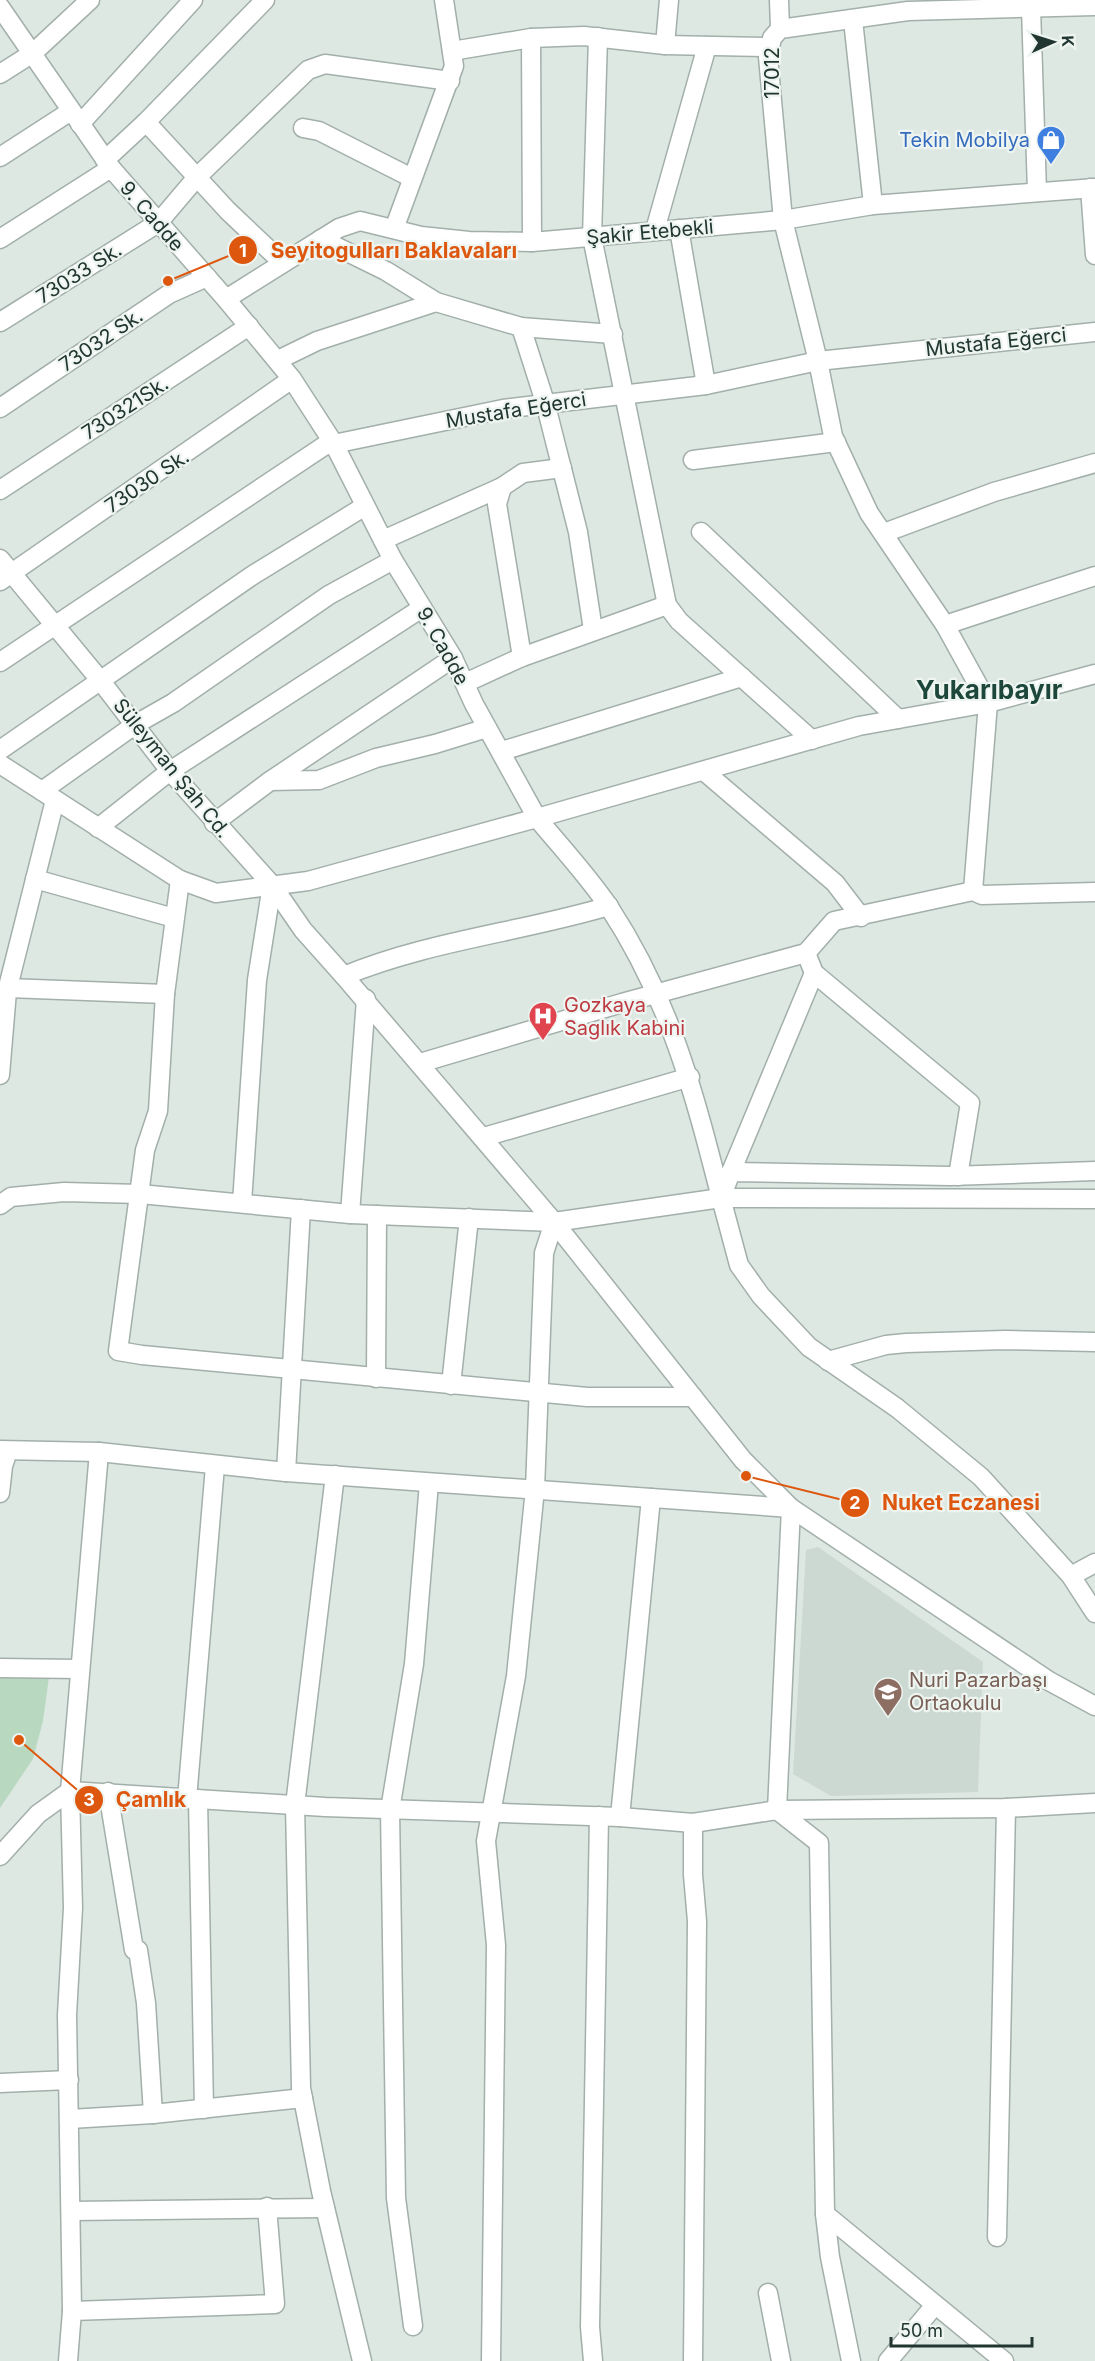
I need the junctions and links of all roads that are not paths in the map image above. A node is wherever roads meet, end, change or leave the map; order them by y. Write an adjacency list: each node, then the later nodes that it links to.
1 (90, 0): 18 (street)
2 (193, 0): 21 (street)
3 (265, 0): 22 (street)
4 (444, 0): 17 (street)
5 (669, 0): 14 (street)
6 (778, 0): 11 (street)
7 (1021, 5): 8 (street, 17012); 10 (street, 17012); 29 (street)
8 (1095, 6)
9 (0, 7): 18 (street, 9. Cadde)
10 (853, 20): 11 (street, 17012); 30 (street)
11 (780, 29): 16 (street, 17012)
12 (598, 37): 13 (street); 14 (street); 36 (street)
13 (531, 38): 17 (street); 39 (street)
14 (665, 45): 15 (street)
15 (706, 46): 16 (street); 35 (street)
16 (770, 47): 31 (street, 17012)
17 (452, 51): 20 (street)
18 (33, 52): 19 (street); 21 (street, 9. Cadde)
19 (0, 74)
20 (450, 81): 26 (street, 73033 Sk.); 27 (street)
21 (76, 117): 24 (street); 25 (street, 9. Cadde)
22 (146, 122): 25 (street); 26 (street)
23 (303, 128): 27 (street)
24 (0, 157)
25 (108, 164): 32 (street, 9. Cadde); 37 (street)
26 (197, 177): 32 (street, 73033 Sk.); 41 (street)
27 (412, 178): 33 (street)
28 (1093, 188): 29 (street, Şakir Etebekli); 40 (street)
29 (1037, 192): 30 (street, Şakir Etebekli)
30 (873, 206): 31 (street, Şakir Etebekli)
31 (783, 220): 34 (street, Şakir Etebekli); 51 (street, 17012)
32 (158, 223): 42 (street, 9. Cadde); 45 (street, 73033 Sk.)
33 (394, 229): 38 (street, Şakir Etebekli); 39 (street, Şakir Etebekli)
34 (679, 229): 35 (street, Şakir Etebekli); 53 (street)
35 (655, 230): 36 (street, Şakir Etebekli)
36 (592, 237): 39 (street, Şakir Etebekli); 49 (street)
37 (0, 239)
38 (321, 239): 41 (street, Şakir Etebekli); 44 (street)
39 (532, 242)
40 (1095, 255)
41 (283, 263): 43 (street, Şakir Etebekli)
42 (207, 277): 43 (street, 9. Cadde); 56 (street, 73032 Sk.)
43 (226, 299): 46 (street, 9. Cadde)
44 (436, 302): 47 (street); 50 (street)
45 (0, 322)
46 (249, 327): 50 (street, 9. Cadde); 63 (street, 730321Sk.)
47 (521, 327): 49 (street); 55 (street)
48 (1095, 332): 51 (street, Mustafa Eğerci)
49 (613, 334): 54 (street)
50 (278, 360): 52 (street, 9. Cadde)
51 (818, 360): 53 (street, Mustafa Eğerci); 57 (street, 17012)
52 (292, 379): 58 (street, 9. Cadde); 71 (street, 73030 Sk.)
53 (706, 385): 54 (street, Mustafa Eğerci)
54 (626, 396): 55 (street, Mustafa Eğerci); 72 (street)
55 (545, 402): 58 (street, Mustafa Eğerci); 61 (street)
56 (0, 408)
57 (836, 442): 59 (street); 66 (street, 17012)
58 (334, 444): 64 (street, 9. Cadde); 75 (street, Mustafa Eğerci)
59 (693, 460)
60 (1095, 463): 66 (street)
61 (562, 468): 62 (street); 76 (street)
62 (502, 487): 67 (street); 77 (street)
63 (0, 490)
64 (365, 506): 67 (street, 9. Cadde); 82 (street)
65 (701, 532): 85 (street)
66 (884, 533): 74 (street, 17012)
67 (383, 540): 69 (street, 9. Cadde)
68 (0, 559): 71 (street, Süleyman Şah Cd.)
69 (393, 560): 73 (street, 9. Cadde); 86 (street)
70 (1095, 576): 74 (street)
71 (6, 577): 75 (street, Süleyman Şah Cd.)
72 (668, 605): 76 (street); 81 (street)
73 (422, 608): 78 (street, 9. Cadde); 92 (street)
74 (945, 625): 84 (street, 17012)
75 (53, 626): 79 (street, Mustafa Eğerci); 82 (street, Süleyman Şah Cd.)
76 (593, 630): 77 (street)
77 (522, 657): 83 (street)
78 (453, 658): 83 (street, 9. Cadde); 94 (street)
79 (0, 662)
80 (1095, 674): 84 (street)
81 (742, 677): 88 (street); 90 (street)
82 (100, 680): 86 (street, Süleyman Şah Cd.); 89 (street)
83 (465, 683): 87 (street, 9. Cadde)
84 (988, 703): 85 (street); 102 (street)
85 (898, 719): 88 (street)
86 (136, 724): 92 (street, Süleyman Şah Cd.); 95 (street)
87 (487, 728): 90 (street, 9. Cadde); 94 (street)
88 (812, 740): 93 (street)
89 (0, 750)
90 (502, 751): 96 (street, 9. Cadde)
91 (0, 764): 95 (street)
92 (170, 771): 97 (street, Süleyman Şah Cd.); 98 (street)
93 (705, 772): 96 (street); 105 (street)
94 (270, 781): 97 (street)
95 (48, 796): 98 (street); 99 (street)
96 (537, 818): 101 (street); 104 (street, 9. Cadde)
97 (214, 823): 101 (street, Süleyman Şah Cd.)
98 (98, 828): 100 (street)
99 (34, 879): 106 (street); 110 (street)
100 (180, 880): 101 (street); 106 (street)
101 (272, 885): 109 (street, Süleyman Şah Cd.); 124 (street)
102 (973, 891): 103 (street); 105 (street)
103 (1095, 892)
104 (609, 906): 109 (street); 112 (street, 9. Cadde)
105 (861, 917): 107 (street)
106 (174, 918): 111 (street)
107 (806, 953): 108 (street); 112 (street)
108 (814, 973): 119 (street); 120 (street)
109 (344, 976): 113 (street, Süleyman Şah Cd.)
110 (8, 988): 111 (street); 115 (street)
111 (165, 994): 121 (street)
112 (658, 994): 114 (street); 116 (street, 9. Cadde)
113 (366, 999): 114 (street, Süleyman Şah Cd.); 127 (street)
114 (420, 1063): 117 (street, Süleyman Şah Cd.)
115 (0, 1075)
116 (690, 1077): 117 (street); 122 (street, 9. Cadde)
117 (484, 1137): 130 (street, Süleyman Şah Cd.)
118 (1095, 1171): 120 (street)
119 (731, 1172): 120 (street); 122 (street)
120 (958, 1176)
121 (140, 1194): 124 (street); 125 (street); 133 (street)
122 (721, 1198): 123 (street); 130 (street); 132 (street, 9. Cadde)
123 (1095, 1198)
124 (242, 1203): 126 (street)
125 (0, 1204)
126 (301, 1209): 127 (street); 133 (street)
127 (350, 1214): 128 (street)
128 (376, 1215): 129 (street); 134 (street)
129 (469, 1218): 130 (street); 135 (street)
130 (554, 1222): 136 (street); 137 (street, Süleyman Şah Cd.)
131 (1095, 1342): 132 (street)
132 (828, 1361): 149 (street, 9. Cadde)
133 (294, 1370): 134 (street); 141 (street)
134 (376, 1378): 135 (street)
135 (451, 1385): 136 (street)
136 (539, 1391): 137 (street); 144 (street)
137 (693, 1397): 147 (street, Süleyman Şah Cd.)
138 (4, 1450): 139 (street); 145 (street)
139 (99, 1452): 140 (street); 152 (street)
140 (214, 1466): 141 (street); 156 (street)
141 (286, 1472): 142 (street)
142 (335, 1475): 143 (street); 158 (street)
143 (429, 1483): 144 (street); 160 (street)
144 (535, 1489): 146 (street); 162 (street)
145 (0, 1494)
146 (651, 1498): 147 (street); 164 (street)
147 (791, 1508): 153 (street, Süleyman Şah Cd.); 161 (street)
148 (1095, 1563): 149 (street)
149 (1071, 1576): 150 (street, 9. Cadde)
150 (1095, 1613)
151 (0, 1668): 152 (street)
152 (80, 1669): 154 (street)
153 (1095, 1706)
154 (70, 1791): 155 (street); 166 (street); 167 (street)
155 (108, 1792): 156 (street); 171 (street)
156 (193, 1799): 158 (street); 170 (street)
157 (1095, 1803): 159 (street)
158 (295, 1805): 160 (street); 169 (street)
159 (1006, 1808): 161 (street); 177 (street)
160 (390, 1810): 162 (street); 181 (street)
161 (777, 1810): 165 (street); 176 (street)
162 (489, 1813): 163 (street); 185 (street)
163 (599, 1816): 164 (street); 186 (street)
164 (620, 1817): 165 (street)
165 (693, 1823): 187 (street)
166 (0, 1856)
167 (69, 2080): 168 (street); 172 (street)
168 (0, 2083)
169 (303, 2098): 170 (street); 174 (street)
170 (204, 2109): 171 (street)
171 (153, 2114): 172 (street)
172 (70, 2119): 175 (street)
173 (267, 2207): 174 (street); 175 (street); 180 (street)
174 (325, 2208): 184 (street)
175 (72, 2211): 180 (street)
176 (825, 2214): 179 (street); 189 (street)
177 (997, 2237)
178 (768, 2293): 188 (street)
179 (935, 2305): 182 (street); 190 (street)
180 (72, 2311): 183 (street)
181 (413, 2325)
182 (992, 2357)
183 (68, 2361)
184 (362, 2361)
185 (491, 2361)
186 (593, 2361)
187 (693, 2361)
188 (781, 2361)
189 (851, 2361)
190 (888, 2361)

